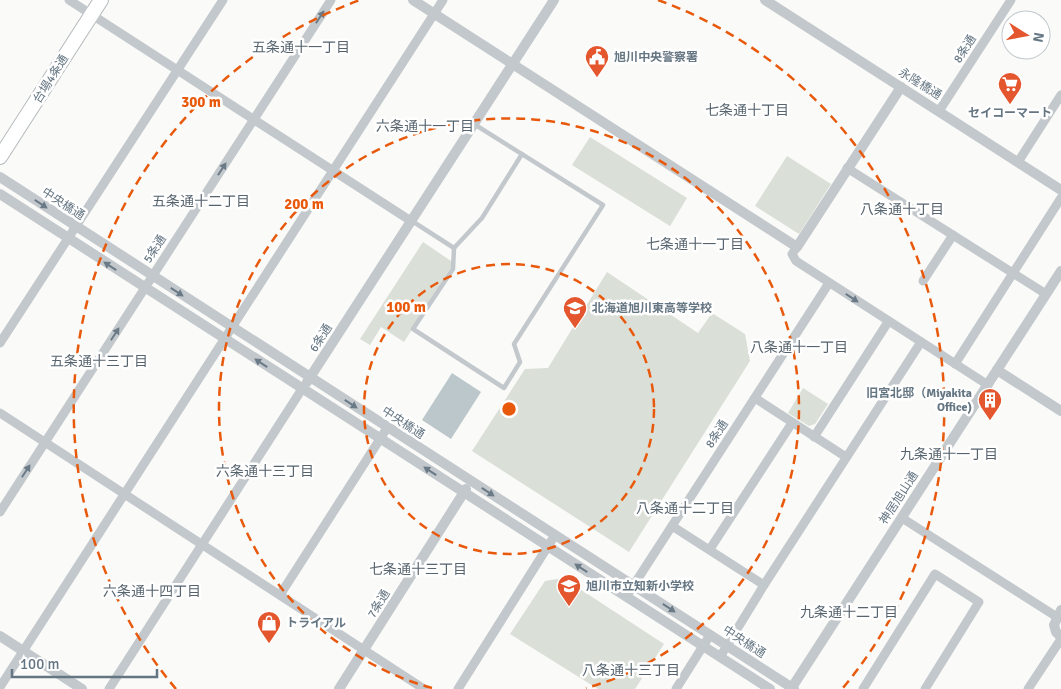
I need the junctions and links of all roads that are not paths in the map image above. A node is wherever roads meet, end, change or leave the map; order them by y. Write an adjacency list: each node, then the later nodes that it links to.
1 (69, 0): 11 (street)
2 (100, 0): 11 (highway, 台場4条通)
3 (223, 0): 13 (street)
4 (331, 0): 17 (street, 5条通, one-way to 4)
5 (413, 0): 10 (street)
6 (443, 0): 10 (street)
7 (554, 0): 12 (street, 6条通)
8 (765, 0): 14 (street, 永隆橋通)
9 (1011, 0): 16 (street, 8条通)
10 (434, 13): 12 (street); 23 (street)
11 (91, 15): 13 (street); 20 (highway, 台場4条通)
12 (513, 64): 18 (street, 6条通); 32 (street)
13 (178, 70): 17 (street); 29 (street)
14 (900, 86): 16 (street, 永隆橋通); 22 (street)
15 (1061, 95): 21 (street)
16 (939, 111): 21 (street, 永隆橋通)
17 (253, 120): 23 (street); 36 (street, 5条通, one-way to 17)
18 (474, 124): 19 (lane); 28 (street, 6条通)
19 (522, 154): 33 (lane); 33 (lane)
20 (0, 157)
21 (1018, 162): 25 (street, 永隆橋通)
22 (847, 168): 30 (street); 32 (street)
23 (333, 171): 28 (street); 42 (street)
24 (0, 177): 29 (street, 中央橋通, one-way to 29)
25 (1061, 190)
26 (0, 194): 31 (street, 中央橋通)
27 (1061, 198): 35 (street)
28 (412, 221): 33 (lane); 48 (street, 6条通)
29 (76, 227): 31 (street); 36 (street, 中央橋通)
30 (953, 235): 35 (street); 37 (street)
31 (69, 239): 39 (street, 中央橋通, one-way to 31); 45 (street)
32 (797, 247): 38 (street)
33 (454, 248)
34 (1061, 271): 40 (street, 神居旭山通)
35 (1012, 273): 40 (street); 46 (street)
36 (152, 276): 39 (street, 5条通); 42 (street, 中央橋通, one-way to 42)
37 (923, 282)
38 (829, 283): 41 (street, one-way to 41); 51 (street, 8条通)
39 (145, 288): 43 (street, 中央橋通); 58 (street, 5条通, one-way to 39)
40 (1046, 294): 47 (street, 神居旭山通)
41 (888, 322): 44 (street); 56 (street)
42 (232, 328): 43 (street); 48 (street, 中央橋通)
43 (224, 339): 50 (street, 中央橋通, one-way to 43); 61 (street)
44 (921, 342): 46 (street); 59 (street)
45 (0, 343)
46 (955, 364): 49 (street)
47 (997, 370): 49 (street, 神居旭山通); 52 (street)
48 (310, 378): 50 (street, 6条通); 55 (street, 中央橋通, one-way to 55)
49 (988, 385): 64 (street, 神居旭山通)
50 (302, 390): 57 (street, 中央橋通); 67 (street, 6条通)
51 (755, 398): 54 (street); 65 (street, 8条通)
52 (1061, 411)
53 (0, 413): 58 (street)
54 (792, 423): 56 (street); 69 (street)
55 (388, 428): 57 (street); 60 (street, 中央橋通)
56 (814, 437): 59 (street)
57 (380, 439): 62 (street, 中央橋通, one-way to 57); 72 (street)
58 (45, 442): 61 (street); 63 (street, 5条通, one-way to 58)
59 (846, 457): 71 (street)
60 (471, 481): 62 (street, 7条通); 66 (street, 中央橋通, one-way to 66)
61 (125, 493): 67 (street); 81 (street)
62 (464, 493): 68 (street, 中央橋通); 80 (street, 7条通)
63 (0, 512)
64 (902, 518): 74 (street); 91 (street, 神居旭山通)
65 (672, 526): 69 (street); 70 (street, 8条通)
66 (555, 535): 68 (street); 70 (street, 中央橋通)
67 (202, 544): 72 (street); 85 (street, 6条通)
68 (548, 547): 73 (street, 中央橋通, one-way to 68); 88 (street)
69 (710, 549): 71 (street)
70 (632, 585): 73 (street, 8条通); 75 (street, 中央橋通, one-way to 75)
71 (764, 585): 78 (street)
72 (280, 595): 80 (street)
73 (626, 597): 79 (street, 中央橋通)
74 (1059, 614): 77 (street)
75 (710, 634): 78 (street, 中央橋通); 79 (street)
76 (0, 636): 81 (street)
77 (1061, 638): 94 (street)
78 (726, 645): 82 (street); 91 (street, 中央橋通)
79 (703, 646): 82 (street, 中央橋通); 89 (street)
80 (364, 650): 86 (street, 7条通); 87 (street)
81 (23, 651): 83 (street); 84 (street)
82 (720, 657): 90 (street, 中央橋通)
83 (0, 687)
84 (82, 689)
85 (109, 689)
86 (339, 689)
87 (424, 689)
88 (458, 689)
89 (676, 689)
90 (770, 689)
91 (793, 689)
92 (863, 689): 93 (street)
93 (925, 689)
94 (1028, 689)

